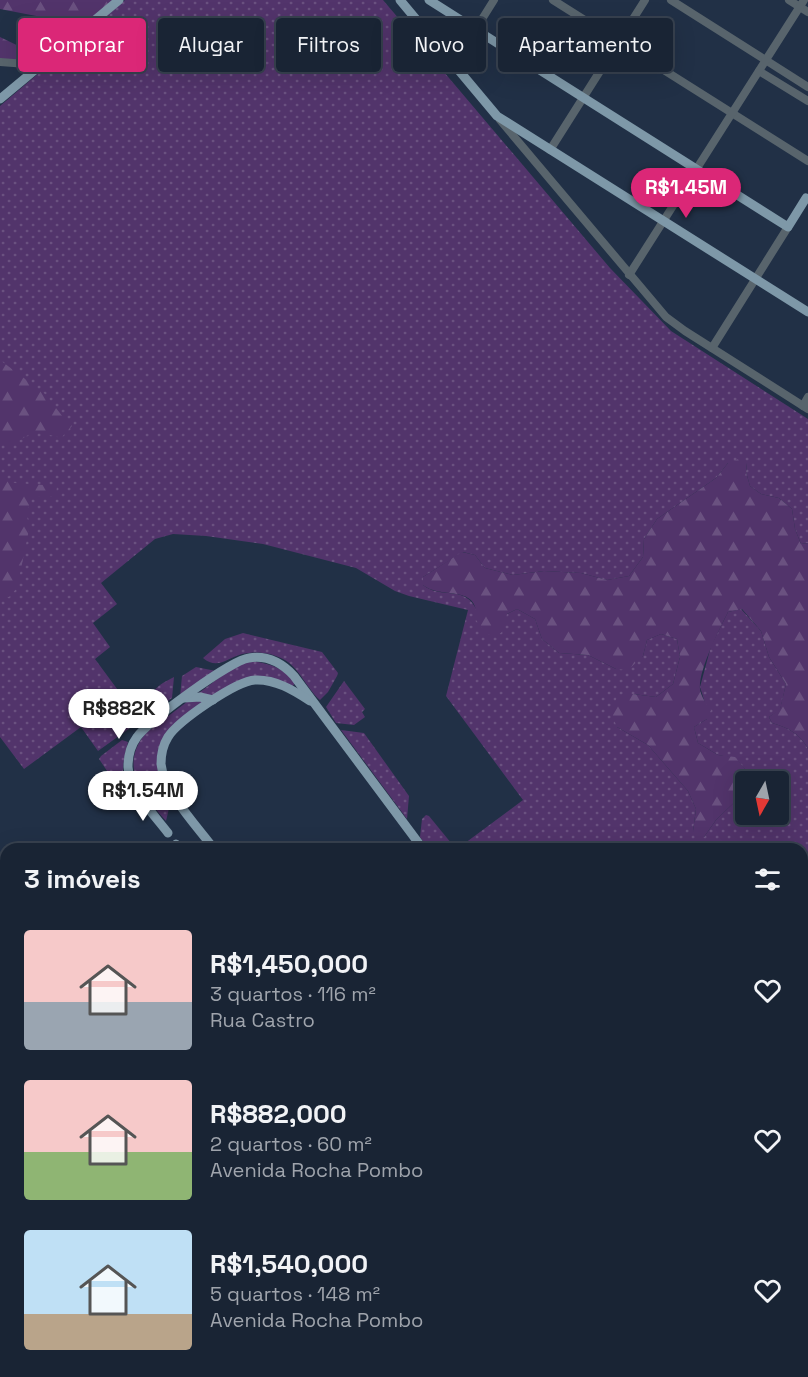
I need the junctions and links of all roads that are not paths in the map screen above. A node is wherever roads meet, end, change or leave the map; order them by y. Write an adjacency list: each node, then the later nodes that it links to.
1 (119, 0): 11 (main road)
2 (400, 0): 12 (main road)
3 (429, 0): 13 (main road)
4 (494, 0): 14 (street)
5 (553, 0): 15 (street)
6 (645, 0): 16 (street)
7 (671, 0): 18 (street)
8 (789, 0): 9 (street)
9 (802, 3): 10 (street); 18 (street)
10 (808, 12)
11 (97, 18)
12 (415, 18)
13 (457, 18)
14 (483, 18)
15 (581, 18)
16 (634, 18)
17 (486, 36): 27 (main road)
18 (766, 60): 21 (street); 26 (street)
19 (0, 62): 20 (street)
20 (18, 63)
21 (759, 71): 29 (street); 30 (street)
22 (32, 72): 28 (main road)
23 (461, 72): 31 (main road)
24 (600, 72): 27 (street)
25 (667, 72): 30 (street)
26 (808, 87)
27 (584, 98): 34 (street); 36 (main road)
28 (0, 99)
29 (808, 101)
30 (732, 113): 35 (street); 36 (street)
31 (497, 116): 32 (main road); 33 (street)
32 (528, 136): 33 (street); 34 (main road)
33 (523, 148): 40 (street)
34 (550, 150): 38 (main road)
35 (808, 161)
36 (697, 169): 38 (street); 39 (main road)
37 (807, 197): 39 (main road)
38 (664, 221): 40 (street); 41 (main road)
39 (788, 227): 41 (street)
40 (629, 275): 43 (street)
41 (755, 279): 42 (main road); 43 (street)
42 (808, 312)
43 (712, 348): 45 (street)
44 (808, 397): 45 (street)
45 (805, 407)
46 (184, 698): 47 (main road); 48 (main road); 49 (main road)
47 (213, 700): 48 (main road); 50 (main road)
48 (316, 706): 51 (main road)
49 (168, 833)
50 (210, 843)
51 (418, 843)

